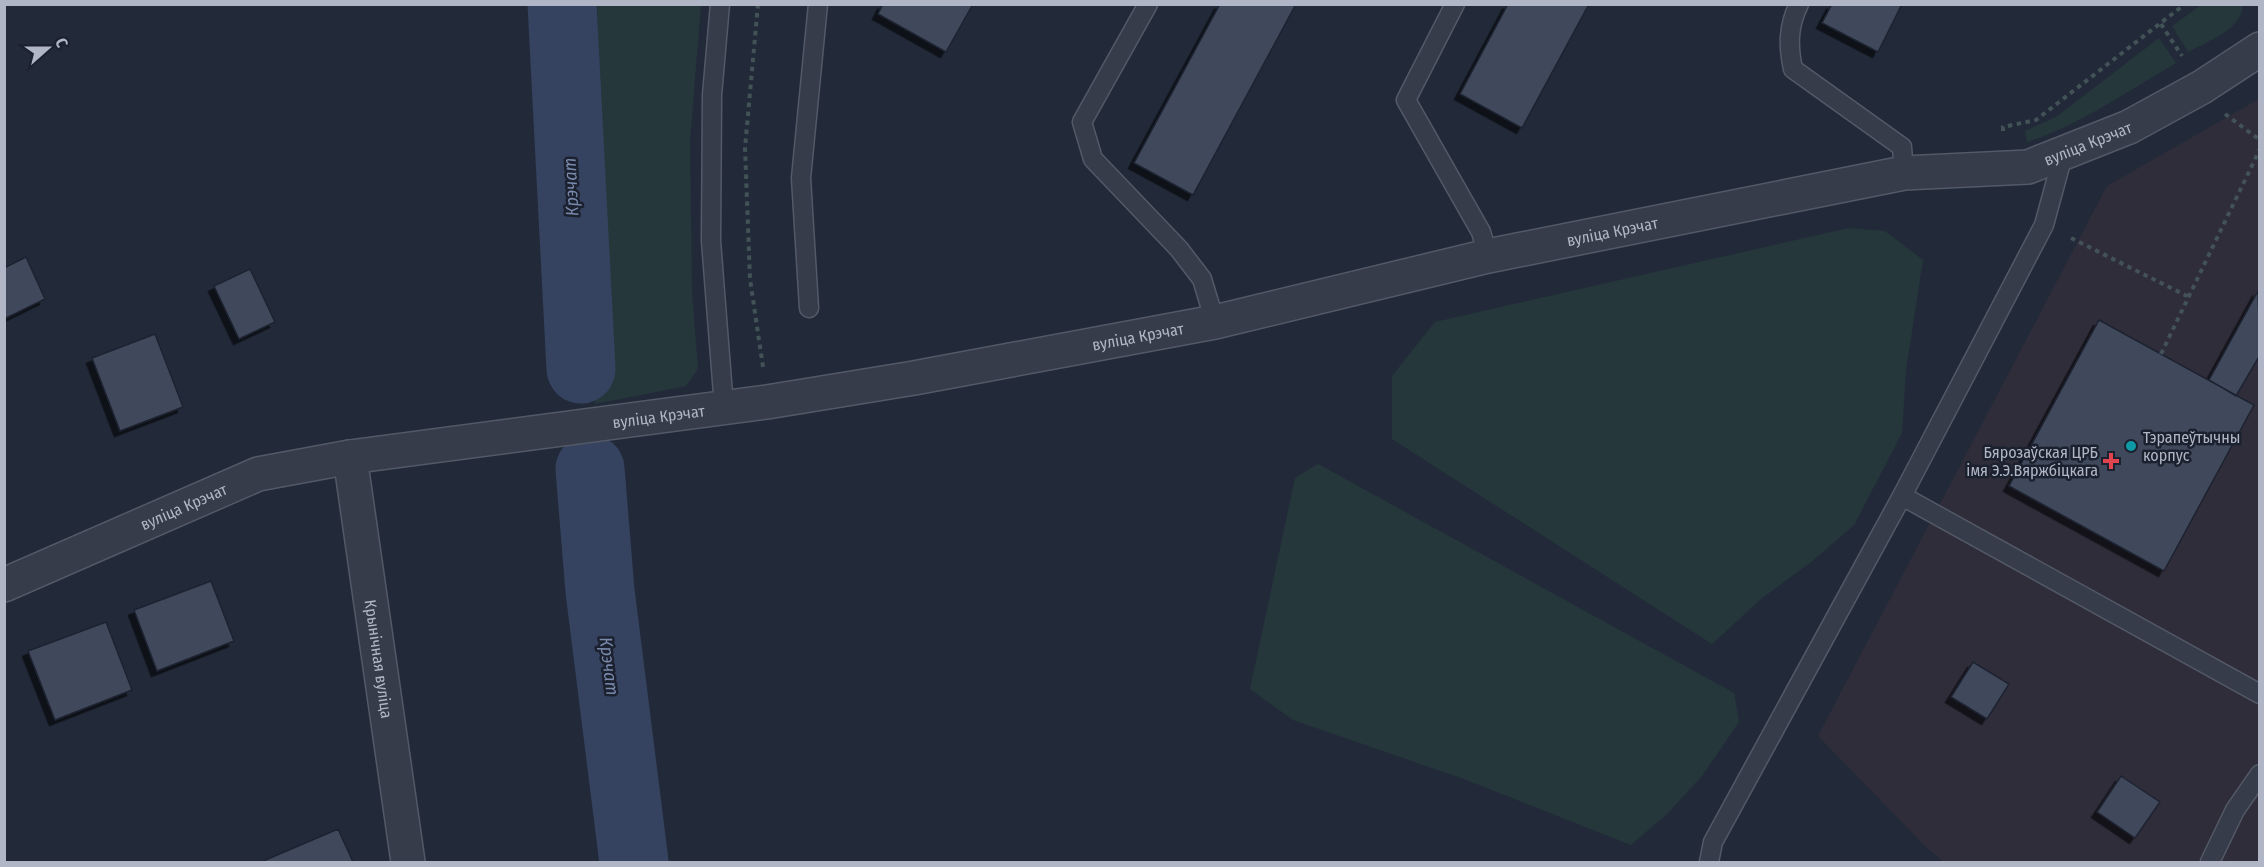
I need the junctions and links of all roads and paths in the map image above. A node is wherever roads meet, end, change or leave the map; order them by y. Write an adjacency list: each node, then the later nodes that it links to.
1 (720, 4): 18 (lane)
2 (758, 4): 17 (path)
3 (818, 4): 14 (lane)
4 (1148, 4): 15 (lane)
5 (1455, 4): 12 (lane)
6 (1799, 4): 10 (lane)
7 (2259, 49): 9 (street, вуліца Крэчат)
8 (2259, 149): 13 (path)
9 (2063, 155): 10 (street, вуліца Крэчат); 11 (lane)
10 (1904, 173): 12 (street, вуліца Крэчат)
11 (2044, 225): 13 (path); 20 (lane)
12 (1488, 256): 15 (street, вуліца Крэчат)
13 (2187, 296): 16 (path)
14 (809, 308)
15 (1215, 322): 17 (street, вуліца Крэчат)
16 (2161, 354)
17 (767, 402): 18 (street, вуліца Крэчат)
18 (724, 407): 19 (street, вуліца Крэчат)
19 (350, 457): 21 (street, вуліца Крэчат); 24 (street, Крынічная вуліца)
20 (1902, 496): 22 (lane); 25 (lane)
21 (4, 585)
22 (2259, 694)
23 (2259, 774): 26 (lane)
24 (408, 862)
25 (1709, 862)
26 (2210, 862)

